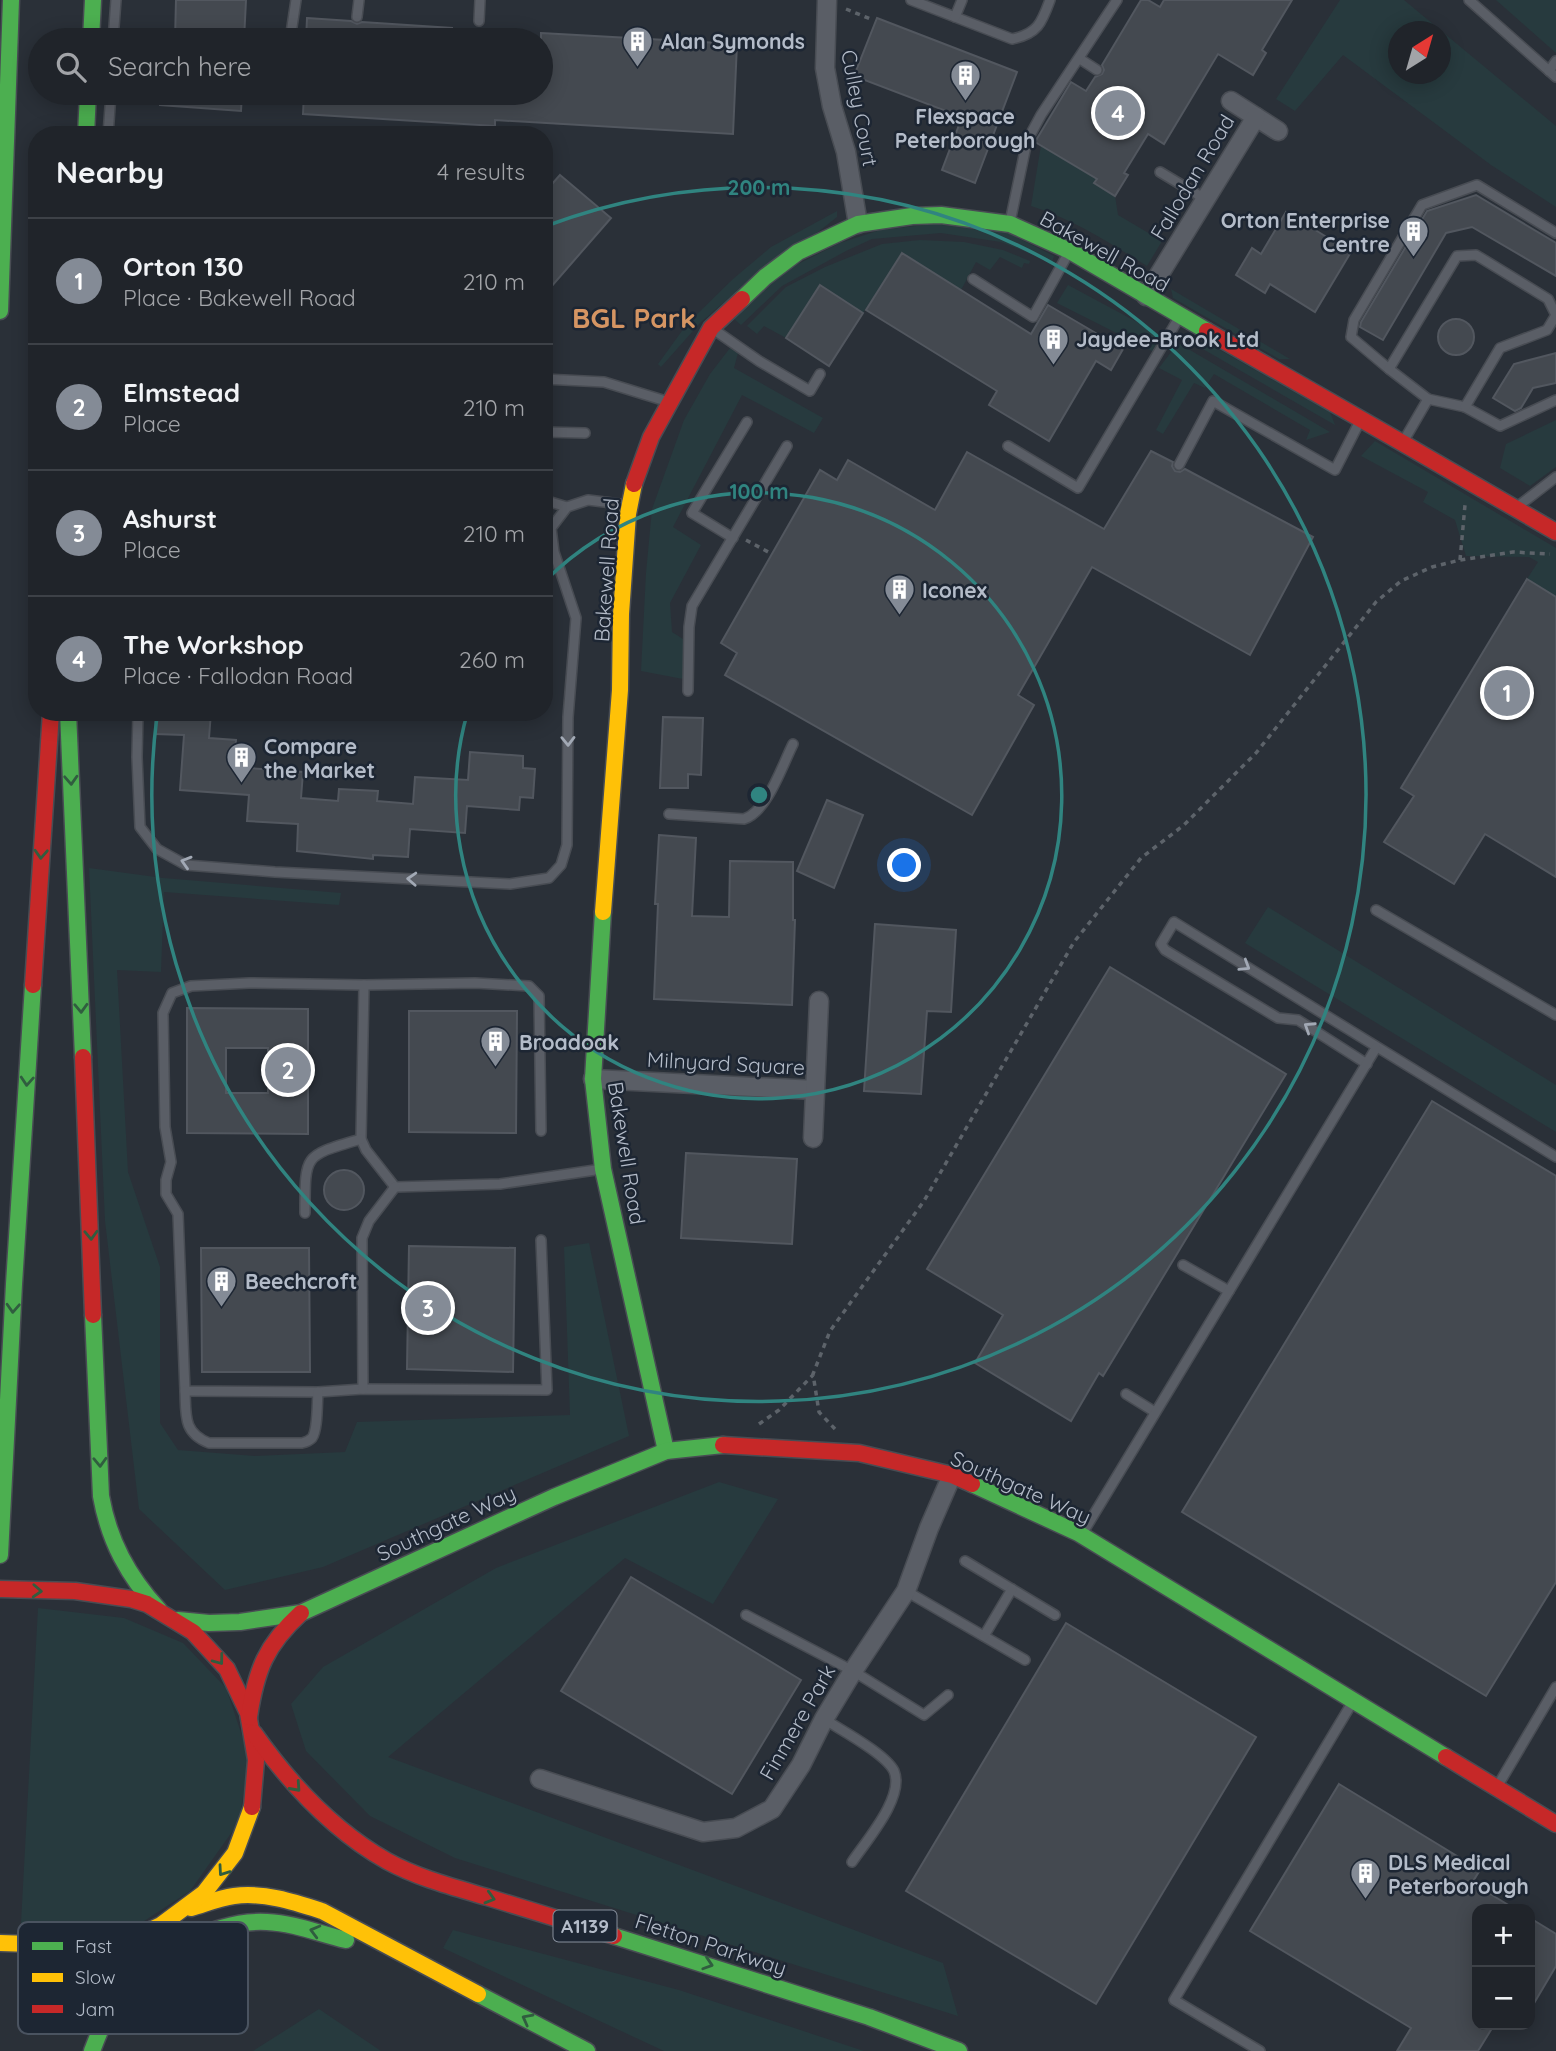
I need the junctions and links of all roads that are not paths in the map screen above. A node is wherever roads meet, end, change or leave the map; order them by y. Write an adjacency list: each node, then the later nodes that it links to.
1 (11, 0): 38 (main road)
2 (93, 0): 16 (main road)
3 (116, 0): 17 (lane)
4 (296, 0): 18 (lane)
5 (359, 0): 13 (lane)
6 (480, 0): 15 (lane)
7 (827, 0): 32 (street, Culley Court)
8 (911, 0): 14 (lane)
9 (962, 0): 14 (lane)
10 (1050, 0): 14 (lane)
11 (1117, 0): 19 (lane)
12 (1469, 0): 22 (lane)
13 (357, 17)
14 (956, 17)
15 (479, 21)
16 (92, 28)
17 (114, 28)
18 (292, 28)
19 (1080, 59): 21 (lane); 33 (lane)
20 (1556, 61): 22 (lane)
21 (1097, 70)
22 (1553, 74)
23 (1231, 101): 26 (street, Fallodan Road)
24 (87, 105): 27 (main road)
25 (110, 105): 28 (lane)
26 (1256, 117): 29 (street, Fallodan Road); 31 (street, Fallodan Road)
27 (86, 126)
28 (109, 126)
29 (1278, 131)
30 (1160, 172): 31 (lane)
31 (1205, 199): 37 (street, Fallodan Road)
32 (858, 224): 33 (main road, Bakewell Road); 41 (main road, Bakewell Road)
33 (1010, 224): 35 (main road, Bakewell Road)
34 (1556, 233): 42 (lane)
35 (1070, 251): 36 (lane); 37 (main road, Bakewell Road)
36 (973, 279)
37 (1146, 296): 40 (main road, Bakewell Road)
38 (0, 311)
39 (1556, 315): 42 (lane); 48 (lane)
40 (1180, 316): 49 (main road, Bakewell Road); 55 (lane)
41 (711, 328): 43 (lane); 47 (main road, Bakewell Road)
42 (1389, 369): 45 (lane)
43 (820, 374)
44 (553, 379): 47 (lane)
45 (1428, 399): 48 (lane); 53 (lane)
46 (1556, 400): 48 (lane)
47 (671, 402): 59 (main road, Bakewell Road)
48 (1465, 407)
49 (1361, 420): 53 (main road, Bakewell Road); 56 (lane)
50 (747, 422): 64 (lane)
51 (553, 432): 52 (lane)
52 (585, 433)
53 (1403, 444): 61 (main road, Bakewell Road)
54 (787, 446): 64 (lane)
55 (1008, 446)
56 (1178, 466)
57 (1556, 477): 61 (lane)
58 (553, 503): 60 (lane)
59 (630, 505): 60 (lane); 78 (main road, Bakewell Road)
60 (567, 507): 62 (lane, one-way to 62)
61 (1516, 508): 63 (main road, Bakewell Road)
62 (553, 525)
63 (1556, 532)
64 (734, 536): 66 (lane)
65 (553, 544): 69 (lane, one-way to 69)
66 (688, 691)
67 (50, 721): 98 (main road, one-way to 98)
68 (68, 721): 103 (main road, one-way to 103)
69 (138, 721)
70 (793, 744): 71 (lane)
71 (669, 814)
72 (1376, 910): 75 (lane)
73 (364, 985): 80 (lane); 82 (lane); 91 (lane)
74 (820, 1001): 79 (street, Milnyard Square)
75 (1556, 1014)
76 (1376, 1048): 77 (lane); 77 (lane, one-way to 76); 83 (lane)
77 (1367, 1064): 89 (lane)
78 (593, 1079): 79 (street, Milnyard Square); 84 (main road, Bakewell Road)
79 (816, 1090): 81 (street, Milnyard Square)
80 (541, 1130)
81 (813, 1138)
82 (361, 1139): 85 (lane); 86 (lane)
83 (1556, 1157)
84 (603, 1169): 85 (lane); 95 (main road, Bakewell Road)
85 (395, 1187): 90 (lane)
86 (305, 1213)
87 (541, 1240): 90 (lane)
88 (1182, 1265): 89 (lane)
89 (1229, 1291): 94 (lane)
90 (363, 1389): 92 (lane)
91 (185, 1391): 92 (lane); 92 (lane)
92 (318, 1392)
93 (1126, 1394): 94 (lane)
94 (1156, 1412): 97 (lane)
95 (666, 1451): 96 (main road, Southgate Way); 104 (main road, Southgate Way)
96 (951, 1475): 97 (main road, Southgate Way); 102 (street, Finmere Park)
97 (1082, 1535): 113 (main road, Southgate Way)
98 (0, 1555)
99 (965, 1561): 101 (lane)
100 (0, 1589): 103 (main road, one-way to 103)
101 (1012, 1589): 106 (lane); 108 (lane)
102 (906, 1591): 108 (lane); 110 (street, Finmere Park)
103 (159, 1610): 107 (main road)
104 (302, 1613): 107 (main road, Southgate Way); 114 (main road, Southgate Way)
105 (746, 1615): 110 (lane)
106 (1055, 1615)
107 (177, 1620): 114 (main road, one-way to 114)
108 (984, 1636): 109 (lane)
109 (1025, 1660)
110 (853, 1671): 112 (lane); 115 (street, Finmere Park)
111 (1556, 1687): 118 (lane)
112 (948, 1695)
113 (1353, 1701): 118 (main road, Southgate Way); 133 (lane)
114 (249, 1717): 116 (main road)
115 (824, 1719): 117 (street, Finmere Park); 120 (lane)
116 (254, 1733): 121 (main road, one-way to 121); 129 (main road, Fletton Parkway / A1139, one-way to 129)
117 (540, 1779)
118 (1496, 1788): 119 (main road, Southgate Way)
119 (1556, 1825)
120 (852, 1862)
121 (187, 1910): 122 (main road); 126 (main road)
122 (167, 1922)
123 (248, 1922): 126 (main road, one-way to 123)
124 (0, 1942): 125 (main road)
125 (18, 1943)
126 (382, 1943): 132 (main road, one-way to 126)
127 (89, 2034): 130 (main road)
128 (99, 2034): 131 (main road, one-way to 131)
129 (964, 2049)
130 (83, 2051)
131 (92, 2051)
132 (587, 2051)
133 (1260, 2051)

